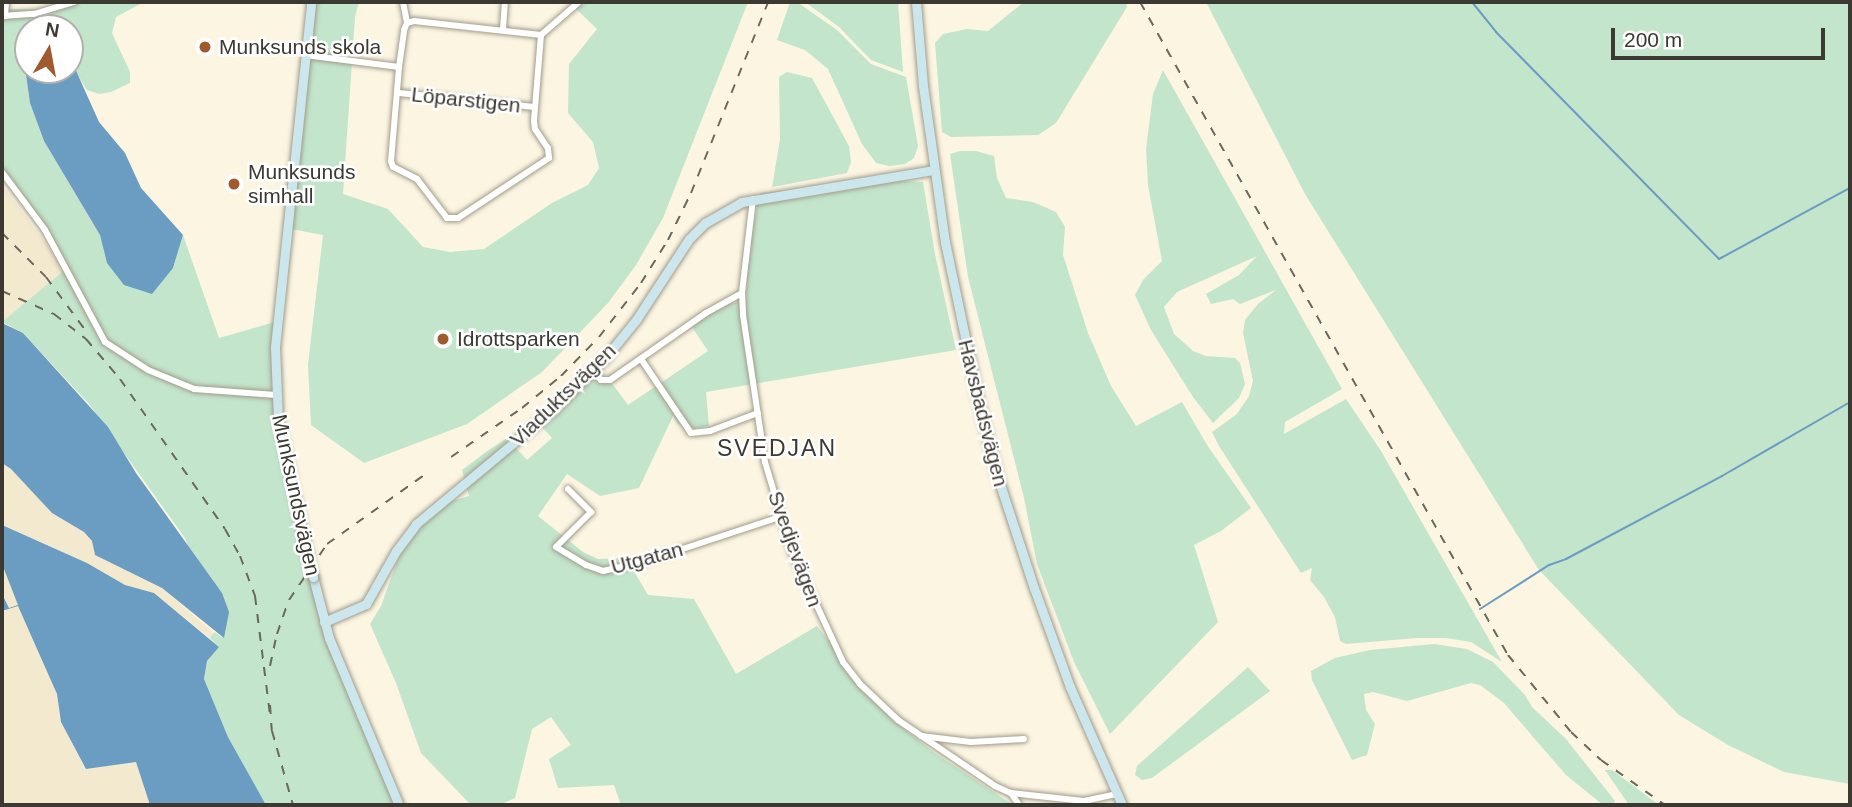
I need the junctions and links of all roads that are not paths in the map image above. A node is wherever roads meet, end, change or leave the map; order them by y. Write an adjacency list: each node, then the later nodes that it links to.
1 (6, 2): 8 (street)
2 (74, 2): 8 (street)
3 (311, 2): 12 (street, Munksundsvägen)
4 (403, 2): 9 (street)
5 (505, 2): 10 (street)
6 (579, 2): 11 (street)
7 (916, 2): 16 (street, Havsbadsvägen)
8 (3, 16)
9 (407, 23): 10 (street); 13 (street)
10 (503, 29): 11 (street)
11 (541, 35): 15 (street)
12 (304, 55): 13 (street); 22 (street, Munksundsvägen)
13 (399, 67): 14 (street)
14 (399, 93): 15 (street, Löparstigen); 15 (street)
15 (534, 107)
16 (934, 170): 18 (street, Viaduktsvägen); 30 (street, Havsbadsvägen)
17 (2, 172): 22 (street)
18 (753, 200): 19 (street, Svedjevägen); 21 (street, Viaduktsvägen)
19 (742, 293): 20 (street); 23 (street, Svedjevägen)
20 (641, 359): 21 (street); 23 (street)
21 (593, 372): 26 (street, Viaduktsvägen)
22 (276, 395): 26 (street, Munksundsvägen, bridge)
23 (758, 413): 25 (street, Svedjevägen)
24 (568, 489): 25 (street, Utgatan)
25 (780, 517): 27 (street, Svedjevägen)
26 (324, 622): 31 (street, Munksundsvägen)
27 (919, 736): 28 (street); 29 (street, Svedjevägen)
28 (1024, 739)
29 (1011, 793): 30 (street, Svedjevägen); 32 (street, Svedjevägen)
30 (1117, 794): 33 (street, Havsbadsvägen)
31 (399, 805)
32 (1019, 805)
33 (1122, 805)

